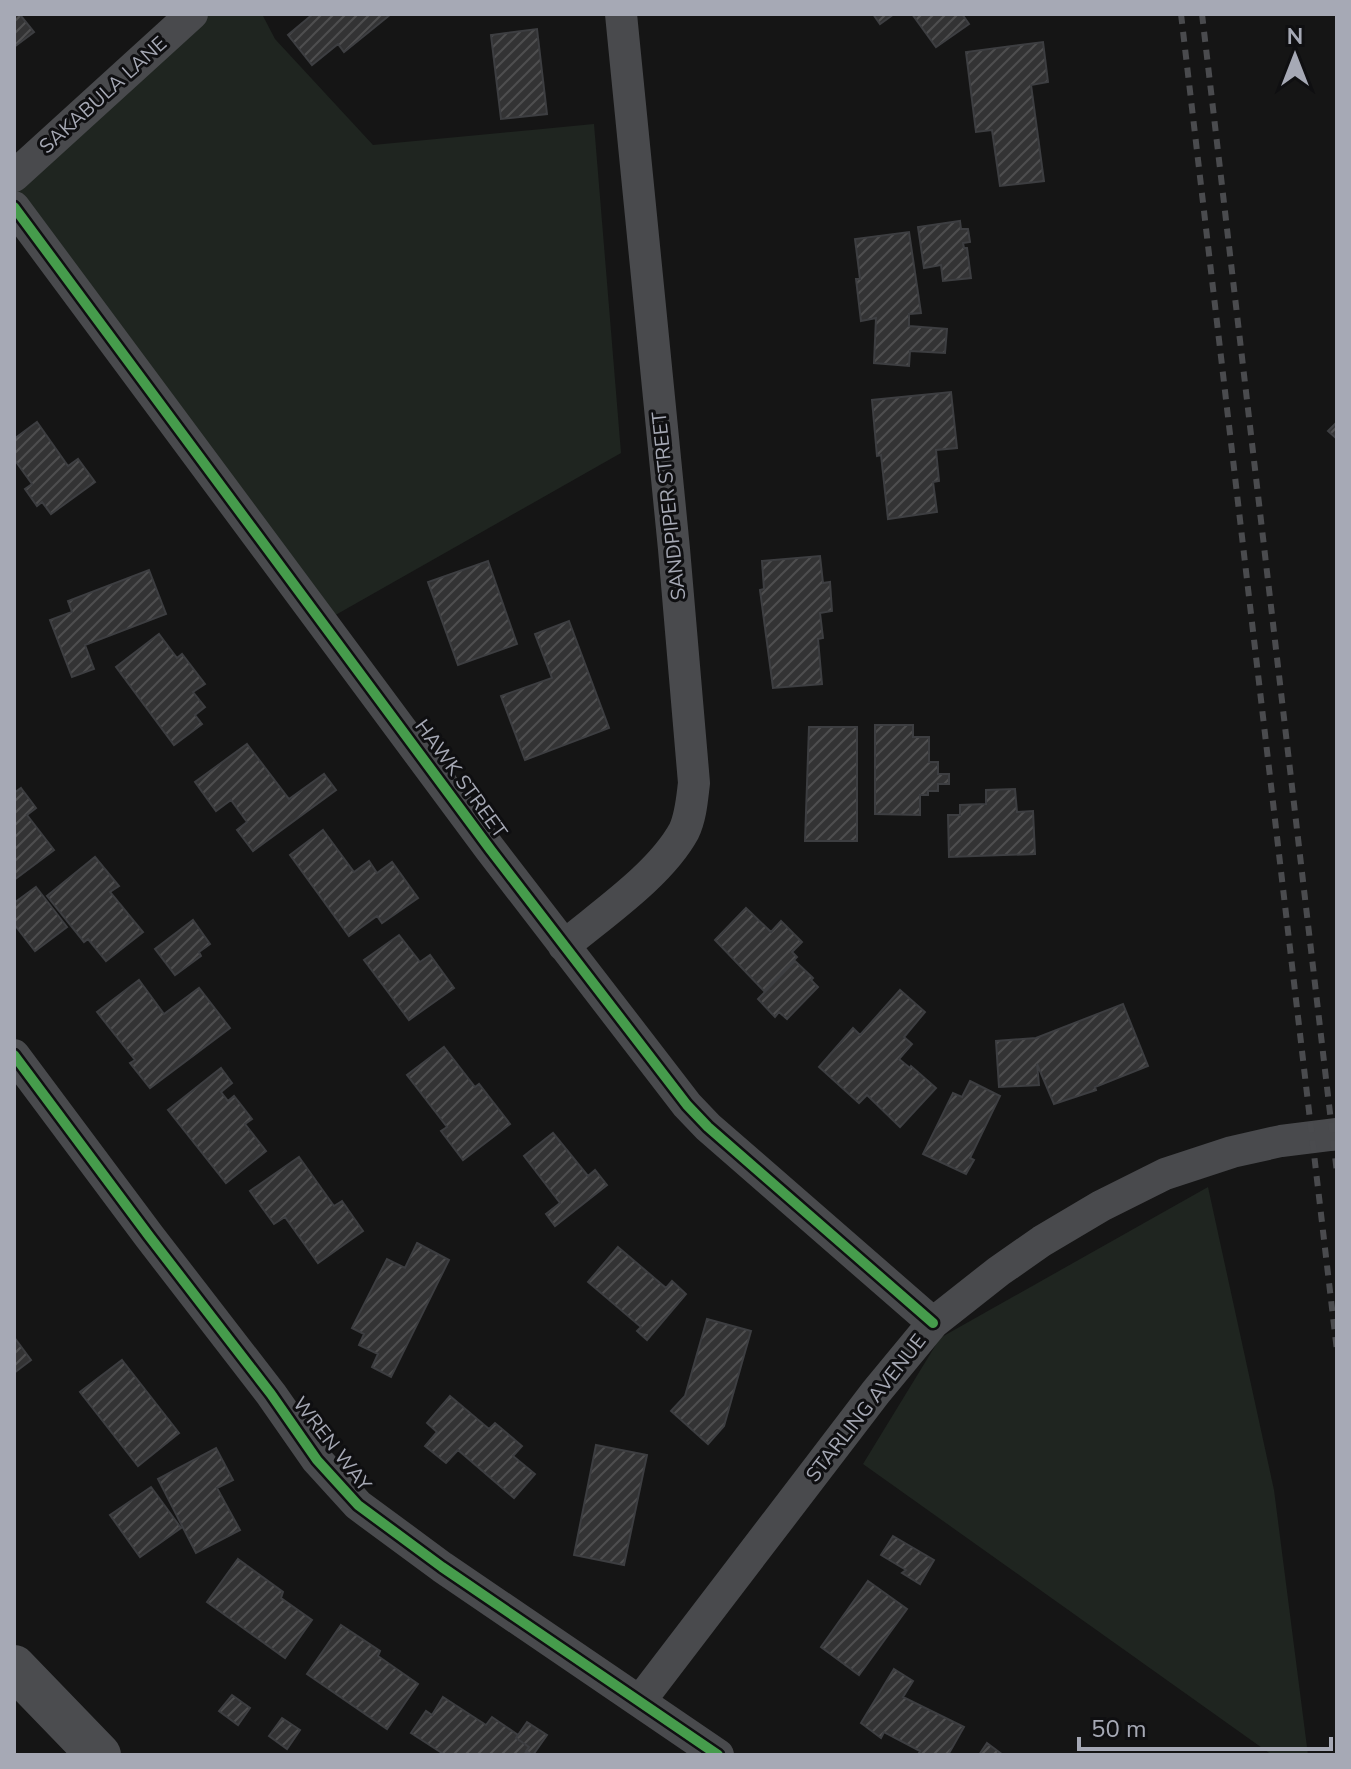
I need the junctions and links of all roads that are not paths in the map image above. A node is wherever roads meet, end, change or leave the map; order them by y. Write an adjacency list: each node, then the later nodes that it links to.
1 (192, 14): 3 (street, SAKABULA LANE)
2 (621, 14): 5 (street, SANDPIPER STREET)
3 (14, 176)
4 (14, 207): 5 (street, HAWK STREET)
5 (564, 946): 8 (street, HAWK STREET)
6 (14, 1055): 10 (street, WREN WAY)
7 (1337, 1134): 8 (street, STARLING AVENUE)
8 (933, 1323): 10 (street, STARLING AVENUE)
9 (14, 1667): 11 (highway)
10 (640, 1701): 12 (street, WREN WAY)
11 (99, 1755)
12 (718, 1755)

